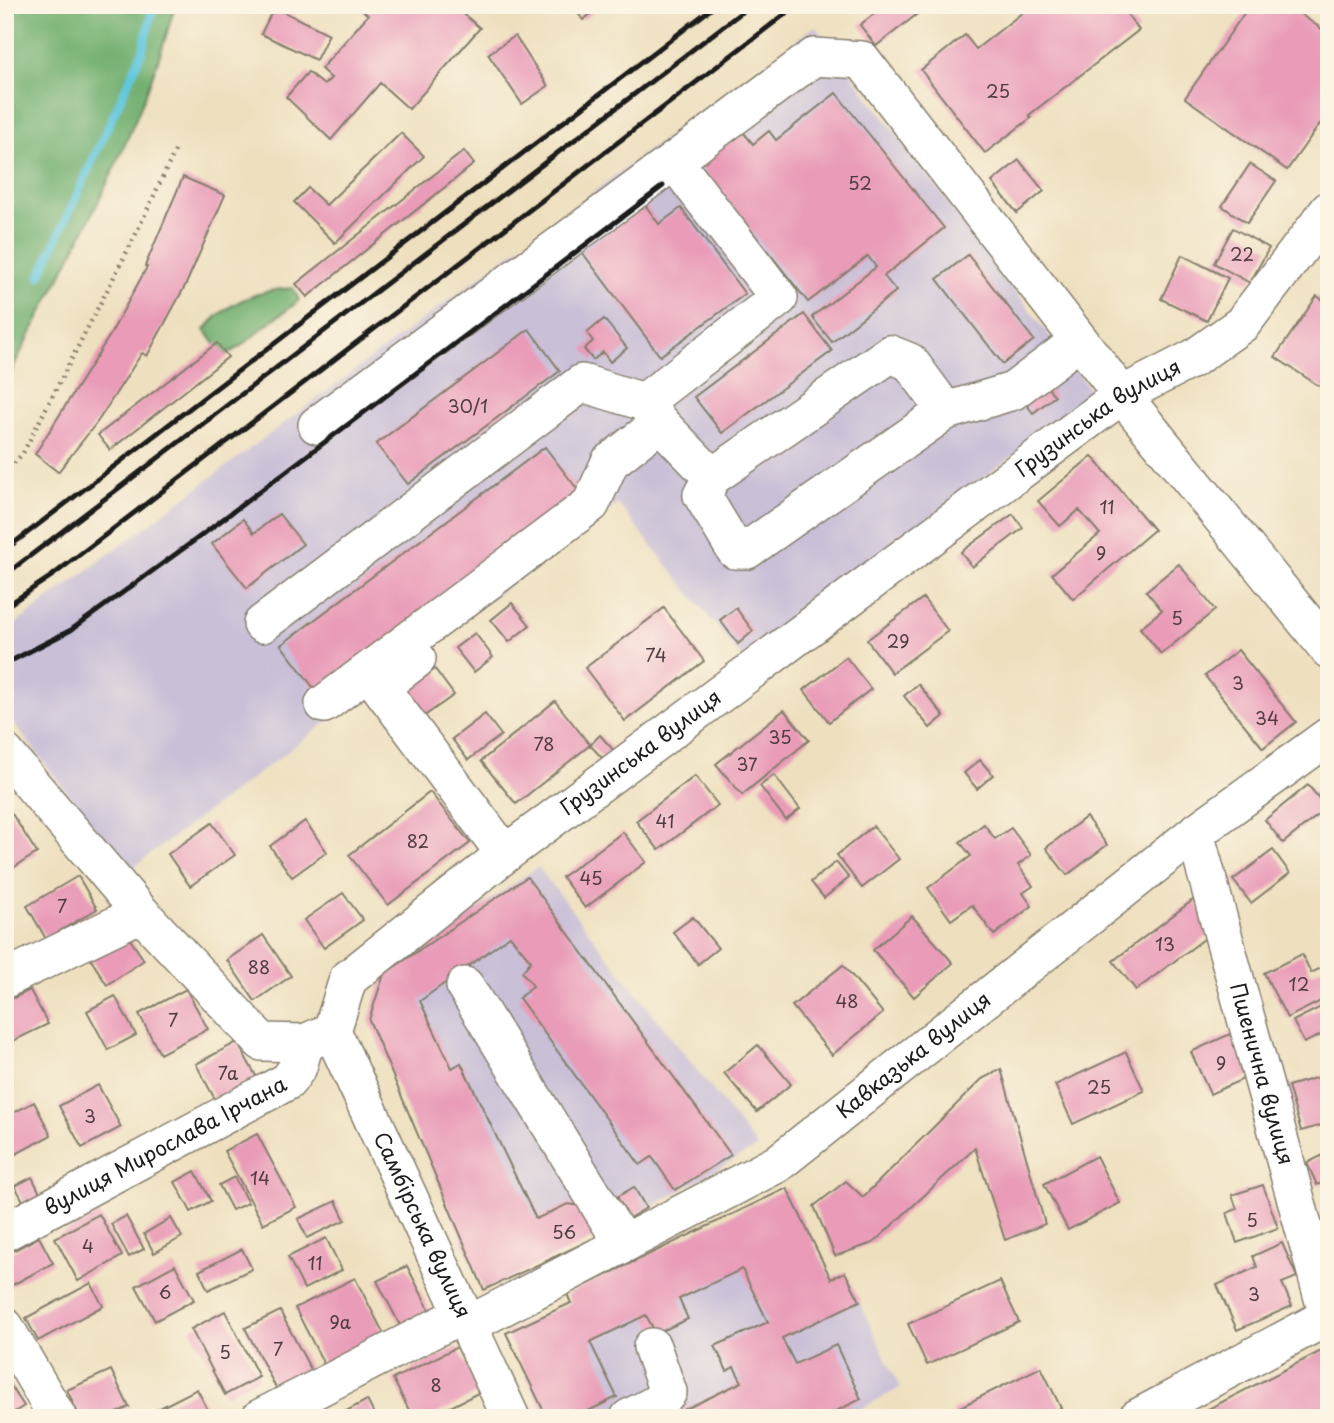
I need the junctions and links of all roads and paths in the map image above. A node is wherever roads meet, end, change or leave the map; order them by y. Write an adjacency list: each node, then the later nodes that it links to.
1 (176, 149): 9 (path)
2 (674, 161): 4 (street); 7 (street); 8 (street)
3 (1329, 210): 5 (street, Грузинська вулиця)
4 (1079, 341): 5 (street); 6 (street)
5 (1122, 395): 13 (street); 18 (street, Грузинська вулиця)
6 (946, 411): 10 (street); 10 (street)
7 (652, 412): 10 (street); 11 (street); 14 (street)
8 (317, 425)
9 (5, 474)
10 (712, 477)
11 (262, 624)
12 (450, 634): 18 (street)
13 (1329, 650)
14 (324, 704)
15 (1329, 736): 17 (street, Кавказька вулиця)
16 (5, 753): 19 (street)
17 (1195, 833): 24 (street, Кавказька вулиця); 25 (street, Пшенична вулиця)
18 (505, 854): 22 (street, Грузинська вулиця)
19 (141, 913): 20 (street); 22 (street)
20 (5, 979)
21 (465, 986): 24 (street)
22 (318, 1037): 23 (street, вулиця Мирослава Ірчана); 26 (street, Самбірська вулиця)
23 (5, 1232)
24 (623, 1244): 26 (street, Кавказька вулиця)
25 (1328, 1316): 33 (street)
26 (466, 1319): 30 (street, Кавказька вулиця); 31 (street, Самбірська вулиця)
27 (5, 1327): 29 (street)
28 (652, 1347): 32 (street)
29 (58, 1418)
30 (260, 1418)
31 (512, 1418)
32 (629, 1418)
33 (1137, 1418)

